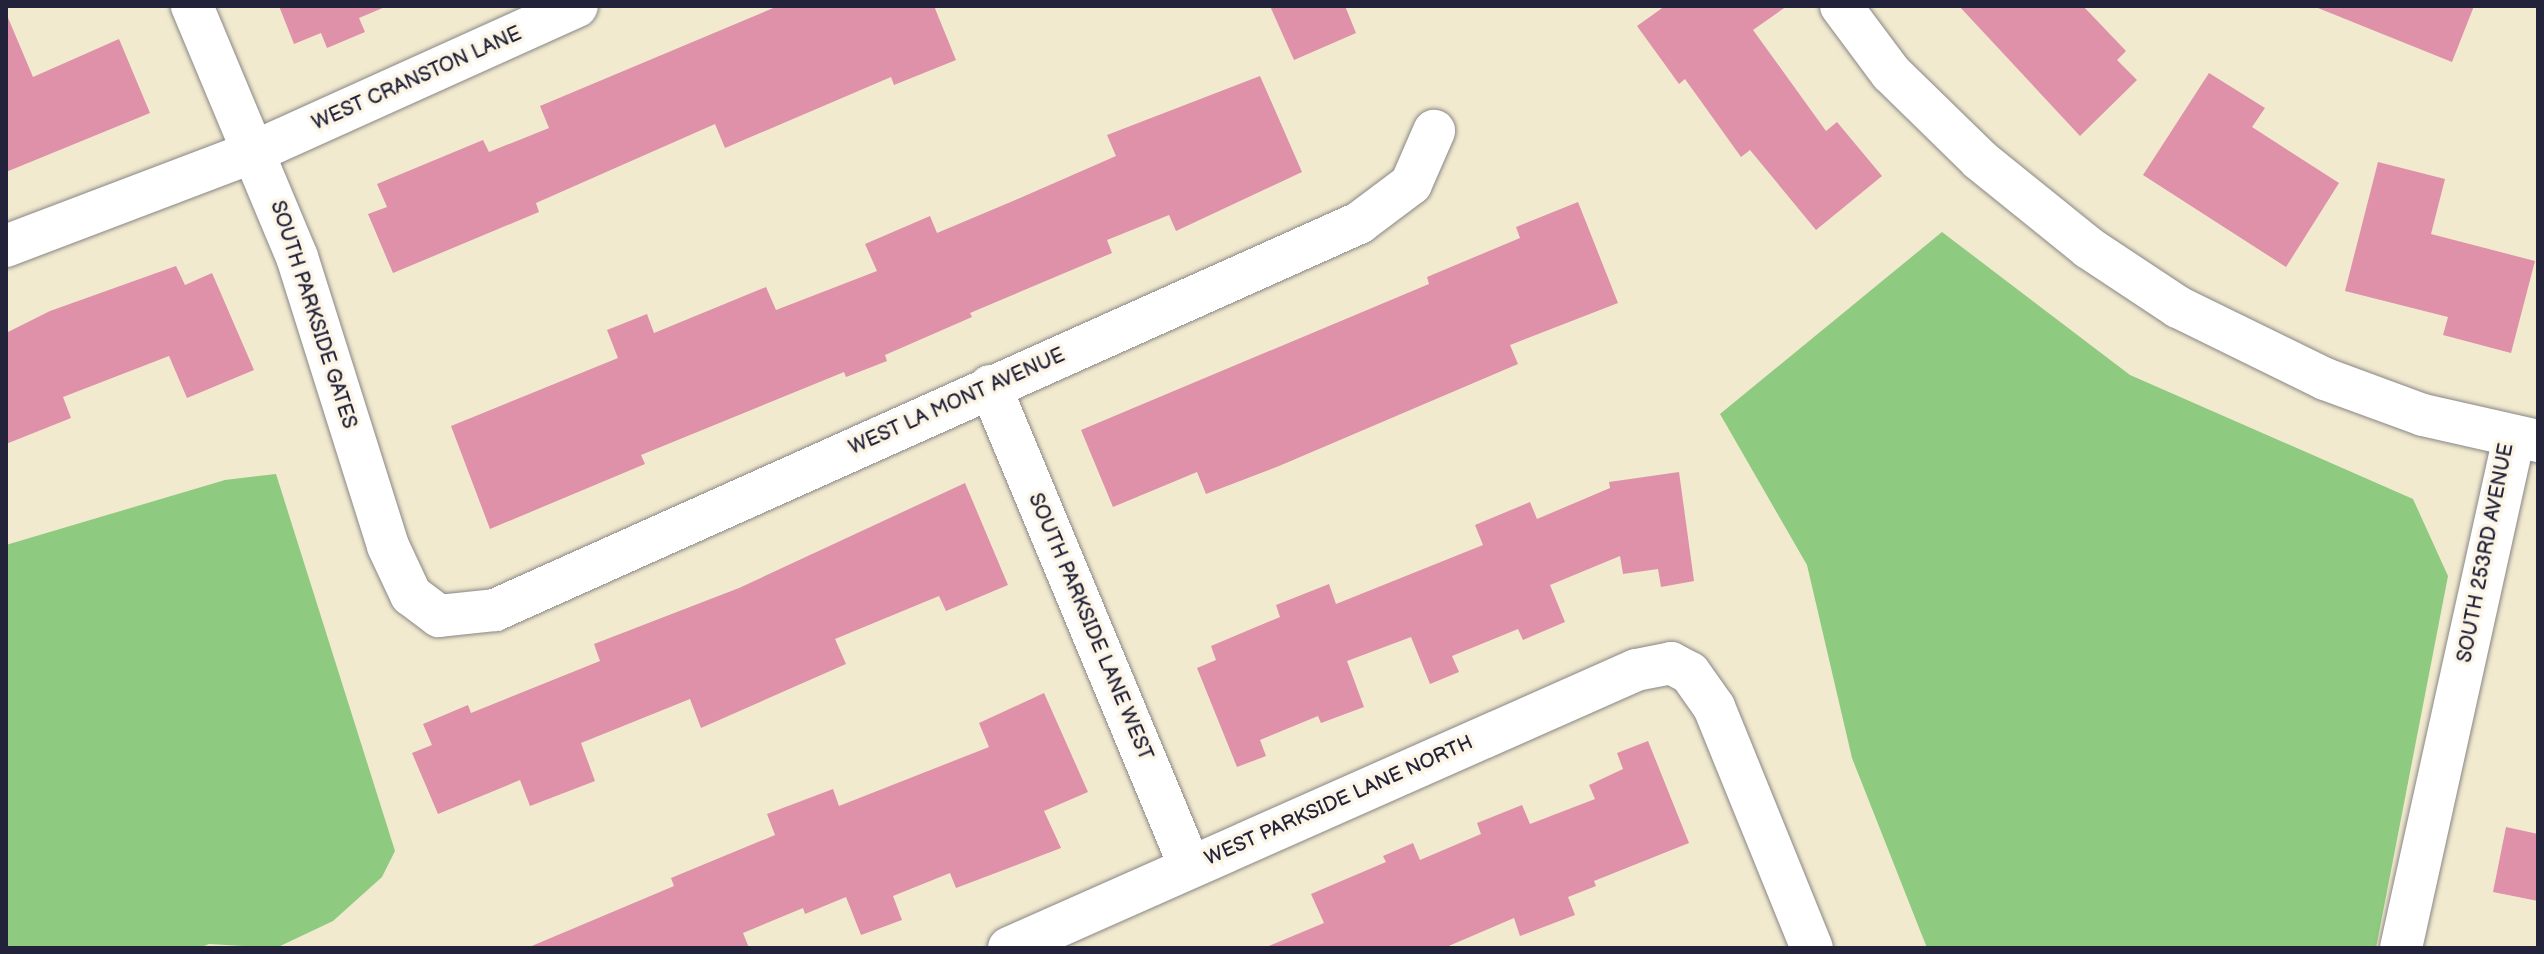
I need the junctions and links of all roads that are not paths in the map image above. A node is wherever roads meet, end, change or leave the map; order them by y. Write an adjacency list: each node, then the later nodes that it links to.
1 (192, 6): 5 (street, SOUTH PARKSIDE GATES)
2 (577, 6): 5 (street, WEST CRANSTON LANE)
3 (1841, 6): 8 (street, SOUTH 253RD AVENUE)
4 (1434, 131): 7 (street, WEST LA MONT AVENUE)
5 (256, 151): 6 (street, WEST CRANSTON LANE); 9 (street, SOUTH PARKSIDE GATES)
6 (6, 246)
7 (990, 386): 9 (street, WEST LA MONT AVENUE); 10 (street, SOUTH PARKSIDE LANE WEST)
8 (2526, 439): 11 (street, SOUTH 253RD AVENUE)
9 (439, 616)
10 (1190, 867): 12 (street, WEST PARKSIDE LANE NORTH); 13 (street, WEST PARKSIDE LANE NORTH)
11 (2404, 947)
12 (1009, 948)
13 (1812, 948)

